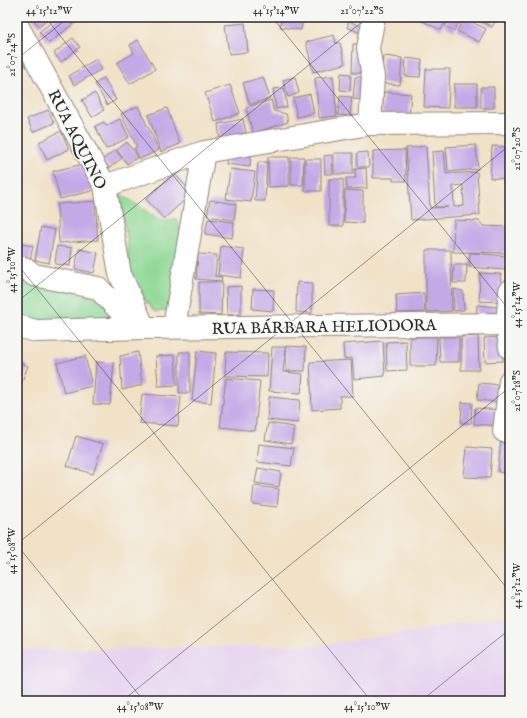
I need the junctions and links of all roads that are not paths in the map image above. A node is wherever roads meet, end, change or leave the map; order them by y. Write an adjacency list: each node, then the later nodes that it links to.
1 (374, 17): 4 (street)
2 (17, 25): 6 (street, RUA AQUINO)
3 (510, 123): 4 (street)
4 (370, 124): 5 (street)
5 (204, 152): 6 (street); 14 (street)
6 (105, 186): 8 (street, RUA AQUINO)
7 (17, 266): 9 (street)
8 (120, 274): 9 (street); 13 (street, RUA AQUINO)
9 (98, 288): 13 (street)
10 (510, 291): 11 (street)
11 (508, 324): 14 (street, RUA BÁRBARA HELIODORA); 15 (street)
12 (17, 326): 13 (street, RUA BÁRBARA HELIODORA)
13 (141, 328): 14 (street, RUA BÁRBARA HELIODORA)
14 (174, 328)
15 (510, 348)
16 (510, 381): 17 (street)
17 (504, 431)

